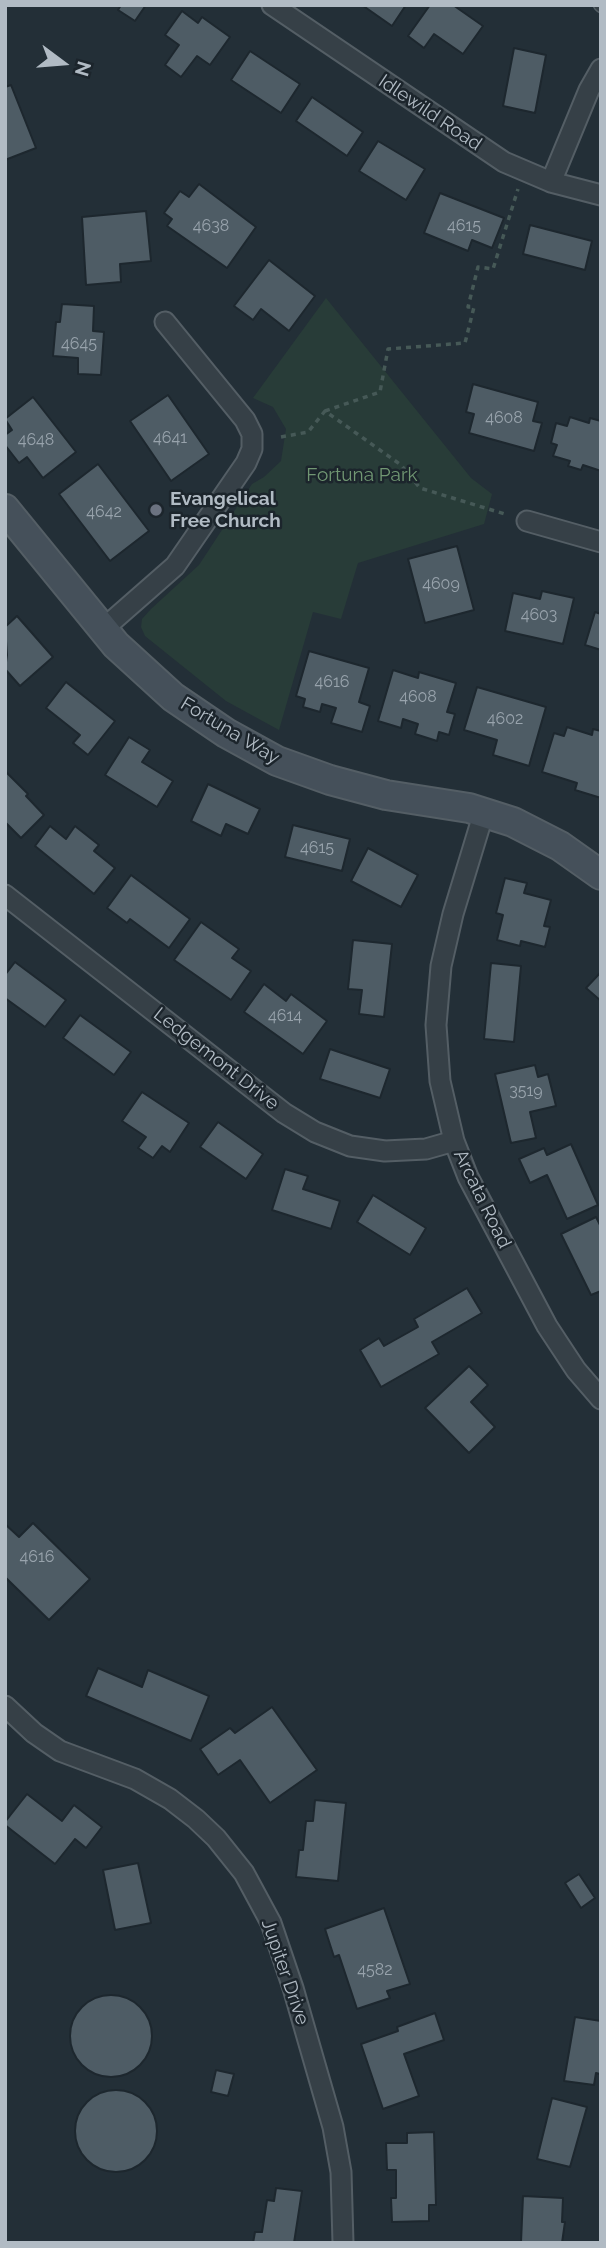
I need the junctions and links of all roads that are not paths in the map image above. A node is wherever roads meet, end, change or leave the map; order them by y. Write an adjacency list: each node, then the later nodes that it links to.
1 (272, 5): 3 (street, Idlewild Road)
2 (601, 69): 3 (street)
3 (551, 182): 4 (street, Idlewild Road)
4 (601, 195)
5 (165, 322): 9 (street)
6 (5, 509): 9 (street, Fortuna Way)
7 (527, 521): 8 (street)
8 (601, 542)
9 (102, 630): 10 (street, Fortuna Way)
10 (484, 812): 11 (street, Fortuna Way); 13 (street, Arcata Road)
11 (601, 875)
12 (5, 895): 13 (street, Ledgemont Drive)
13 (454, 1141): 14 (street, Arcata Road)
14 (601, 1399)
15 (5, 1706): 16 (street, Jupiter Drive)
16 (344, 2243)

